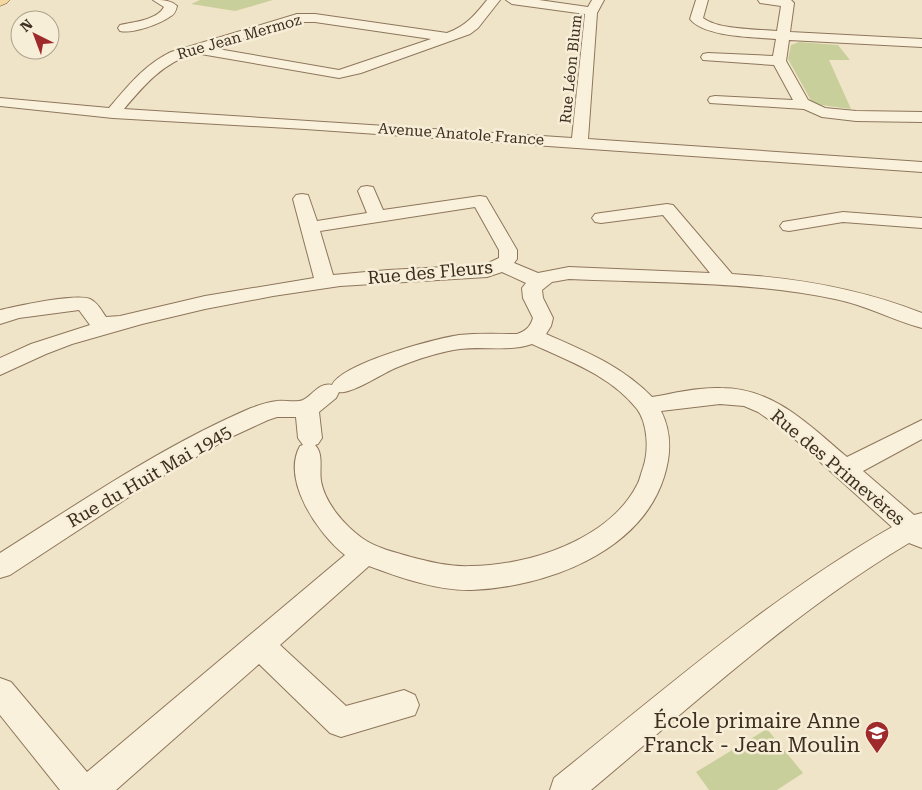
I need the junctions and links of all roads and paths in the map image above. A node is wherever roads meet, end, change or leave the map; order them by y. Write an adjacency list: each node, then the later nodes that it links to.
1 (159, 0): 7 (street)
2 (494, 0): 9 (street)
3 (512, 0): 6 (street)
4 (702, 0): 8 (street)
5 (764, 0): 8 (street)
6 (595, 5): 19 (street, Rue Léon Blum)
7 (125, 28)
8 (783, 36): 10 (street); 13 (street)
9 (447, 37): 11 (street, Rue Jean Mermoz); 11 (street)
10 (922, 43)
11 (194, 50): 17 (street, Rue Jean Mermoz)
12 (708, 57): 13 (street)
13 (779, 61): 16 (street)
14 (715, 100): 16 (street)
15 (0, 102): 17 (street, Avenue Anatole France)
16 (805, 105): 18 (street)
17 (113, 113): 19 (street, Avenue Anatole France)
18 (922, 116)
19 (580, 142): 20 (street, Avenue Anatole France)
20 (922, 167)
21 (367, 191): 23 (street)
22 (302, 198): 27 (street)
23 (377, 217): 27 (street); 28 (street)
24 (601, 218): 29 (street)
25 (922, 222): 26 (street)
26 (789, 226)
27 (310, 227): 31 (street)
28 (502, 265): 30 (street, Rue des Fleurs); 31 (street, Rue des Fleurs)
29 (726, 280): 30 (street); 32 (street)
30 (539, 281): 38 (street)
31 (325, 283): 37 (street, Rue des Fleurs)
32 (884, 306): 34 (street); 36 (street)
33 (93, 312): 35 (street); 37 (street); 39 (street)
34 (922, 312)
35 (0, 316)
36 (922, 321)
37 (123, 322): 39 (street, Rue des Fleurs)
38 (533, 336): 41 (street); 42 (street)
39 (74, 337): 40 (street, Rue des Fleurs)
40 (5, 363)
41 (646, 406): 44 (street, Rue des Primevères); 46 (street)
42 (306, 409): 46 (street); 47 (street, Rue du Huit Mai 1945)
43 (922, 429): 44 (street)
44 (844, 469): 45 (street, Rue des Primevères)
45 (918, 530): 53 (street)
46 (366, 552): 48 (street)
47 (0, 567)
48 (259, 645): 50 (street); 52 (street)
49 (0, 692): 51 (street)
50 (404, 705)
51 (81, 790)
52 (91, 790)
53 (566, 790)

